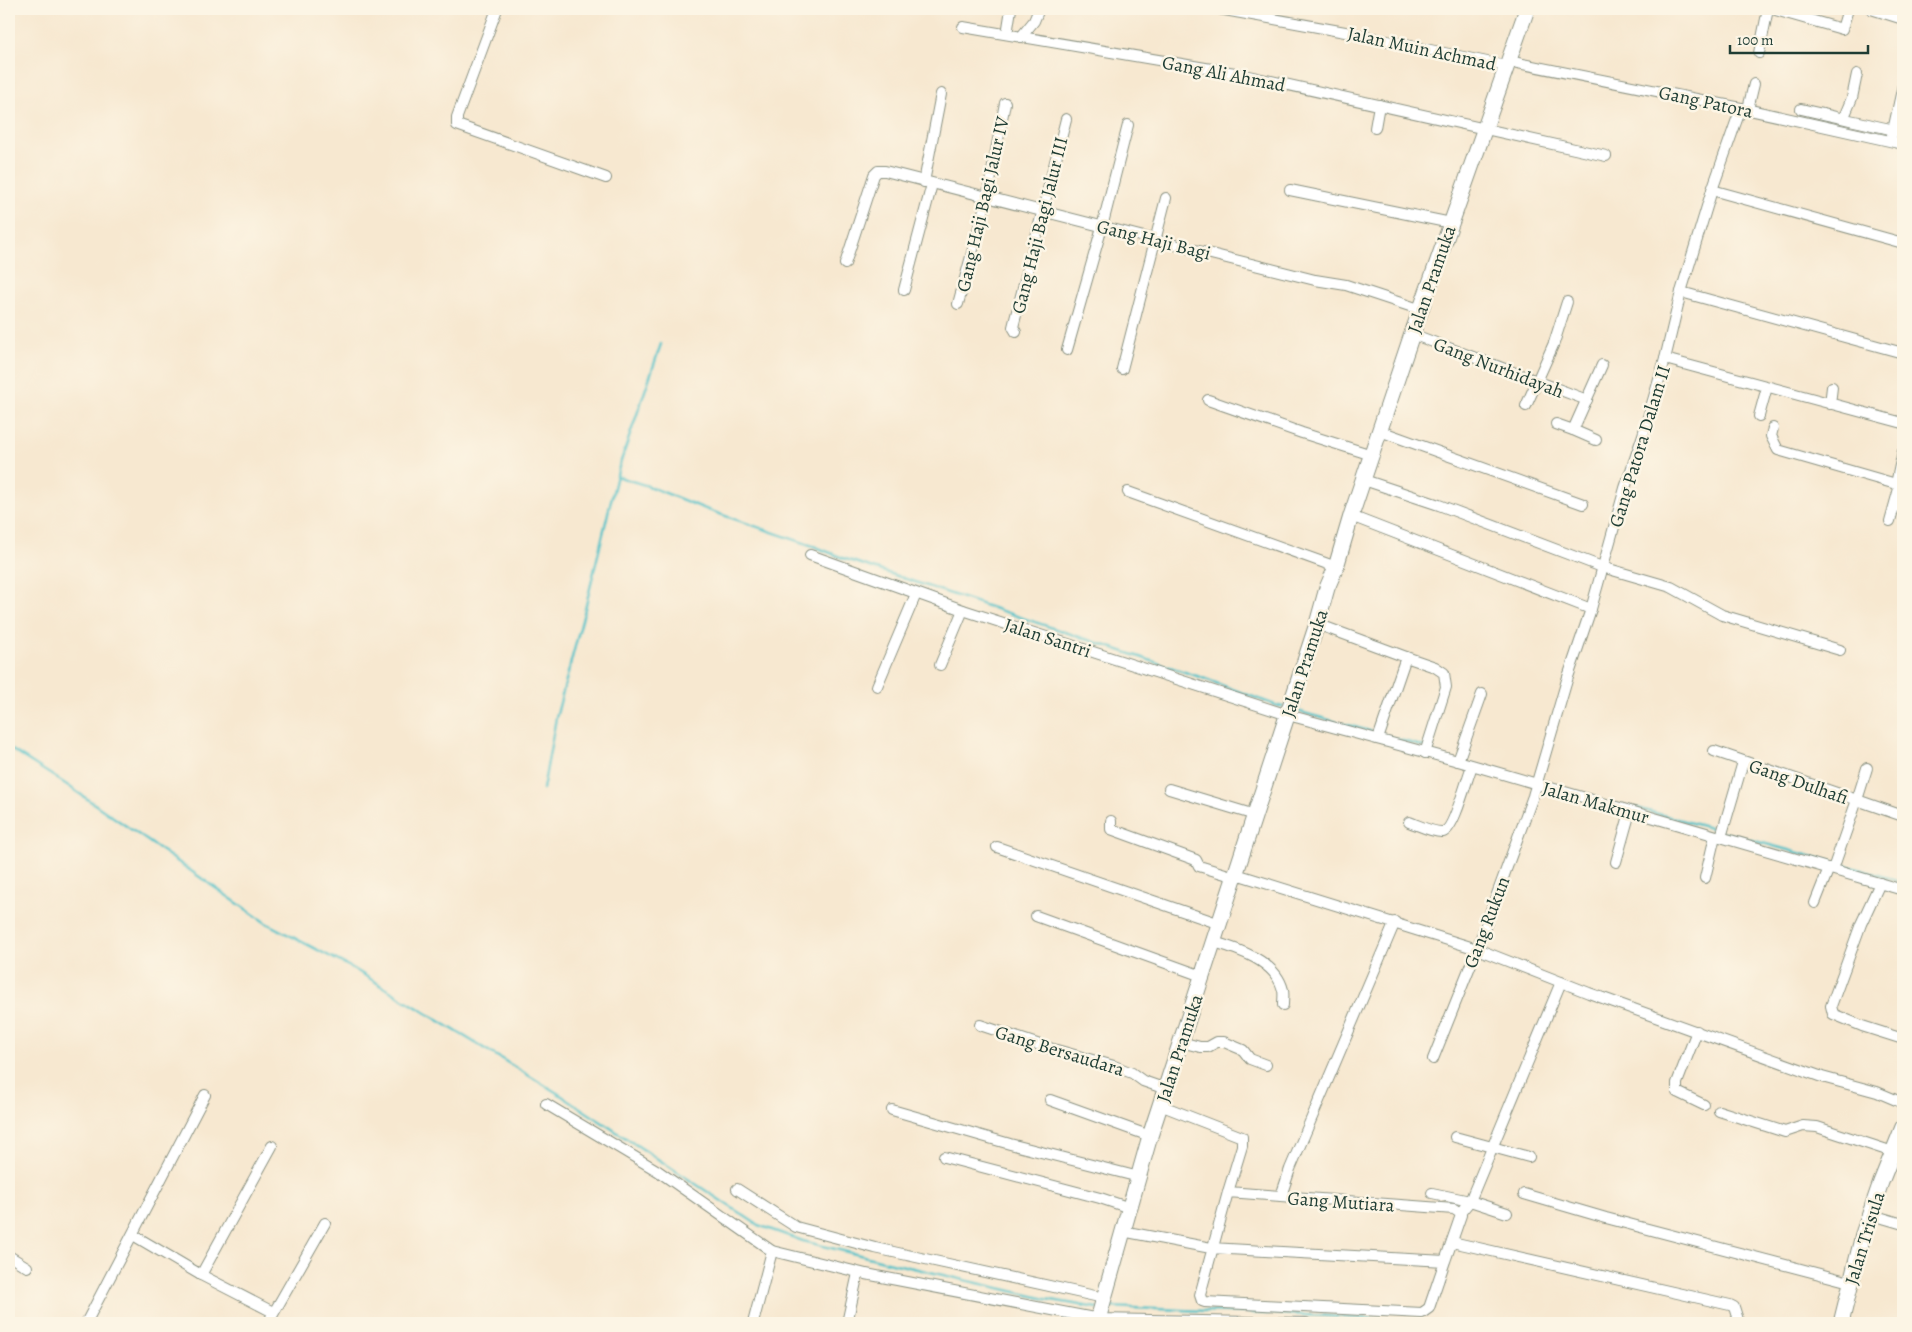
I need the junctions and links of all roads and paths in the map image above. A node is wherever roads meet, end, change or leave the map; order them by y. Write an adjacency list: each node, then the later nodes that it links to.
1 (497, 9): 36 (street)
2 (1011, 9): 12 (street)
3 (1038, 9): 13 (street)
4 (1219, 9): 15 (street, Jalan Muin Achmad)
5 (1527, 9): 15 (street, Jalan Pramuka)
6 (1768, 9): 14 (street)
7 (1772, 9): 8 (street)
8 (1848, 9)
9 (1871, 9): 10 (street)
10 (1903, 19)
11 (963, 27): 12 (street, Gang Ali Ahmad)
12 (1007, 34): 13 (street, Gang Ali Ahmad)
13 (1021, 37): 21 (street, Gang Ali Ahmad)
14 (1759, 53)
15 (1507, 64): 22 (street, Gang Patora); 30 (street, Jalan Pramuka)
16 (1857, 74): 25 (street)
17 (1754, 84): 22 (street, Gang Patora Dalam II)
18 (1903, 85): 32 (street)
19 (941, 94): 37 (street)
20 (1006, 103): 40 (street, Gang Haji Bagi Jalur IV)
21 (1379, 105): 29 (street); 30 (street, Gang Ali Ahmad)
22 (1745, 108): 28 (street, Gang Patora); 39 (street, Gang Patora Dalam II)
23 (1801, 109): 24 (street)
24 (1828, 115): 25 (street); 28 (street)
25 (1847, 118): 31 (street); 32 (street)
26 (1066, 119): 42 (street, Gang Haji Bagi Jalur III)
27 (1128, 125): 44 (street)
28 (1826, 126): 31 (street, Gang Patora)
29 (1374, 128)
30 (1484, 128): 35 (street, Gang Ali Ahmad); 43 (street, Jalan Pramuka)
31 (1848, 131): 33 (street, Gang Patora)
32 (1898, 131): 33 (street)
33 (1890, 141): 34 (street, Gang Patora)
34 (1903, 144)
35 (1606, 156)
36 (606, 178)
37 (928, 183): 40 (street, Gang Haji Bagi); 47 (street, Gang Haji Bagi); 48 (street)
38 (1290, 190): 43 (street)
39 (1712, 190): 46 (street); 49 (street, Gang Patora Dalam II)
40 (987, 198): 42 (street, Gang Haji Bagi); 51 (street, Gang Haji Bagi Jalur IV)
41 (1166, 198): 45 (street)
42 (1044, 212): 44 (street, Gang Haji Bagi); 53 (street, Gang Haji Bagi Jalur III)
43 (1451, 222): 52 (street, Jalan Pramuka)
44 (1102, 227): 45 (street, Gang Haji Bagi); 55 (street)
45 (1156, 240): 52 (street, Gang Haji Bagi); 59 (street)
46 (1903, 242)
47 (845, 264)
48 (904, 290)
49 (1681, 292): 56 (street); 57 (street, Gang Patora Dalam II)
50 (1567, 302): 60 (street)
51 (958, 304)
52 (1422, 310): 54 (street, Jalan Pramuka)
53 (1016, 332)
54 (1412, 334): 60 (street, Gang Nurhidayah); 72 (street, Jalan Pramuka)
55 (1067, 350)
56 (1903, 353)
57 (1665, 359): 61 (street); 83 (street, Gang Patora Dalam II)
58 (1602, 366): 64 (street)
59 (1122, 369)
60 (1538, 381): 64 (street, Gang Nurhidayah); 66 (street)
61 (1767, 387): 65 (street); 67 (street)
62 (1832, 387): 65 (street)
63 (1208, 400): 75 (street)
64 (1587, 400): 71 (street)
65 (1830, 404): 68 (street)
66 (1526, 406)
67 (1759, 416)
68 (1903, 423)
69 (1556, 424): 71 (street)
70 (1773, 428): 77 (street)
71 (1573, 430): 73 (street)
72 (1380, 431): 75 (street, Jalan Pramuka); 79 (street)
73 (1596, 440)
74 (1903, 451): 77 (street)
75 (1372, 455): 76 (street, Jalan Pramuka)
76 (1364, 480): 80 (street, Jalan Pramuka); 83 (street)
77 (1900, 485): 81 (street)
78 (1128, 492): 84 (street)
79 (1583, 504)
80 (1351, 516): 84 (street, Jalan Pramuka); 86 (street)
81 (1890, 522)
82 (810, 555): 85 (street, Jalan Santri)
83 (1602, 567): 86 (street, Gang Patora Dalam II); 89 (street)
84 (1336, 568): 88 (street, Jalan Pramuka)
85 (916, 594): 87 (street, Jalan Santri); 92 (street)
86 (1591, 609): 102 (street, Gang Patora Dalam II)
87 (963, 610): 91 (street); 94 (street, Jalan Santri)
88 (1317, 624): 90 (street); 94 (street, Jalan Pramuka)
89 (1840, 650)
90 (1406, 657): 95 (street); 96 (street)
91 (940, 665)
92 (878, 686)
93 (1482, 694): 98 (street)
94 (1288, 715): 95 (street, Jalan Makmur); 106 (street, Jalan Pramuka)
95 (1379, 736): 96 (street, Jalan Makmur)
96 (1427, 749): 98 (street, Jalan Makmur)
97 (1714, 750): 99 (street, Gang Dulhafi)
98 (1459, 758): 100 (street, Jalan Makmur)
99 (1744, 762): 104 (street, Gang Dulhafi); 110 (street)
100 (1472, 766): 102 (street, Jalan Makmur); 109 (street)
101 (1867, 768): 104 (street)
102 (1537, 780): 105 (street, Jalan Makmur); 123 (street, Gang Rukun)
103 (1169, 789): 106 (street)
104 (1857, 800): 107 (street); 113 (street, Gang Dulhafi)
105 (1630, 812): 110 (street, Jalan Makmur); 112 (street)
106 (1255, 815): 114 (street, Jalan Pramuka)
107 (1903, 816)
108 (1111, 821): 114 (street)
109 (1409, 822)
110 (1721, 834): 113 (street, Jalan Makmur); 115 (street)
111 (997, 847): 121 (street)
112 (1616, 862)
113 (1833, 864): 116 (street, Jalan Makmur); 118 (street, Gang Dulhafi)
114 (1236, 875): 120 (street); 121 (street, Jalan Pramuka)
115 (1705, 878)
116 (1880, 883): 117 (street, Jalan Makmur); 129 (street)
117 (1903, 890)
118 (1815, 903)
119 (1036, 916): 124 (street)
120 (1395, 922): 123 (street); 155 (street)
121 (1220, 924): 122 (street, Jalan Pramuka)
122 (1214, 942): 124 (street, Jalan Pramuka); 126 (street)
123 (1477, 949): 125 (street); 131 (street, Gang Rukun)
124 (1202, 976): 130 (street, Jalan Pramuka)
125 (1561, 982): 128 (street); 146 (street)
126 (1283, 1006)
127 (980, 1025): 133 (street, Gang Bersaudara)
128 (1697, 1032): 137 (street); 139 (street)
129 (1903, 1039)
130 (1181, 1042): 132 (street); 133 (street, Jalan Pramuka)
131 (1432, 1059)
132 (1266, 1065)
133 (1166, 1090): 138 (street, Jalan Pramuka)
134 (205, 1095): 164 (street)
135 (1050, 1100): 143 (street)
136 (546, 1104): 167 (street)
137 (1903, 1104)
138 (1160, 1105): 143 (street, Jalan Pramuka); 152 (street)
139 (1704, 1105)
140 (892, 1110): 150 (street)
141 (1719, 1110): 147 (street)
142 (1903, 1128): 147 (street, Jalan Trisula)
143 (1150, 1136): 150 (street, Jalan Pramuka)
144 (1455, 1136): 146 (street)
145 (272, 1146): 172 (street)
146 (1492, 1146): 149 (street); 156 (street)
147 (1893, 1152): 160 (street, Jalan Trisula)
148 (944, 1157): 157 (street)
149 (1528, 1157)
150 (1139, 1177): 157 (street, Jalan Pramuka)
151 (737, 1189): 174 (street)
152 (1228, 1192): 155 (street, Gang Mutiara); 166 (street)
153 (1432, 1193): 156 (street)
154 (1524, 1194): 173 (street)
155 (1281, 1196): 158 (street, Gang Mutiara)
156 (1470, 1201): 158 (street); 159 (street)
157 (1130, 1208): 163 (street, Jalan Pramuka)
158 (1460, 1213): 165 (street)
159 (1506, 1213)
160 (1870, 1214): 162 (street); 173 (street, Jalan Trisula)
161 (325, 1223): 175 (street)
162 (1903, 1224)
163 (1122, 1231): 166 (street); 174 (street, Jalan Pramuka)
164 (133, 1235): 172 (street); 180 (street)
165 (1452, 1242): 169 (street); 185 (street)
166 (1211, 1248): 169 (street); 176 (street)
167 (772, 1251): 171 (street); 182 (street)
168 (9, 1256): 170 (street)
169 (1445, 1261): 176 (street)
170 (27, 1267)
171 (858, 1273): 177 (street); 183 (street)
172 (201, 1275): 175 (street)
173 (1850, 1282): 186 (street, Jalan Trisula)
174 (1104, 1298): 177 (street, Jalan Pramuka)
175 (273, 1312): 181 (street)
176 (1422, 1318)
177 (1098, 1321): 178 (street)
178 (1240, 1322): 179 (street)
179 (1280, 1322): 184 (street)
180 (86, 1323)
181 (268, 1323)
182 (753, 1323)
183 (847, 1323)
184 (1306, 1323)
185 (1740, 1323)
186 (1841, 1323)

